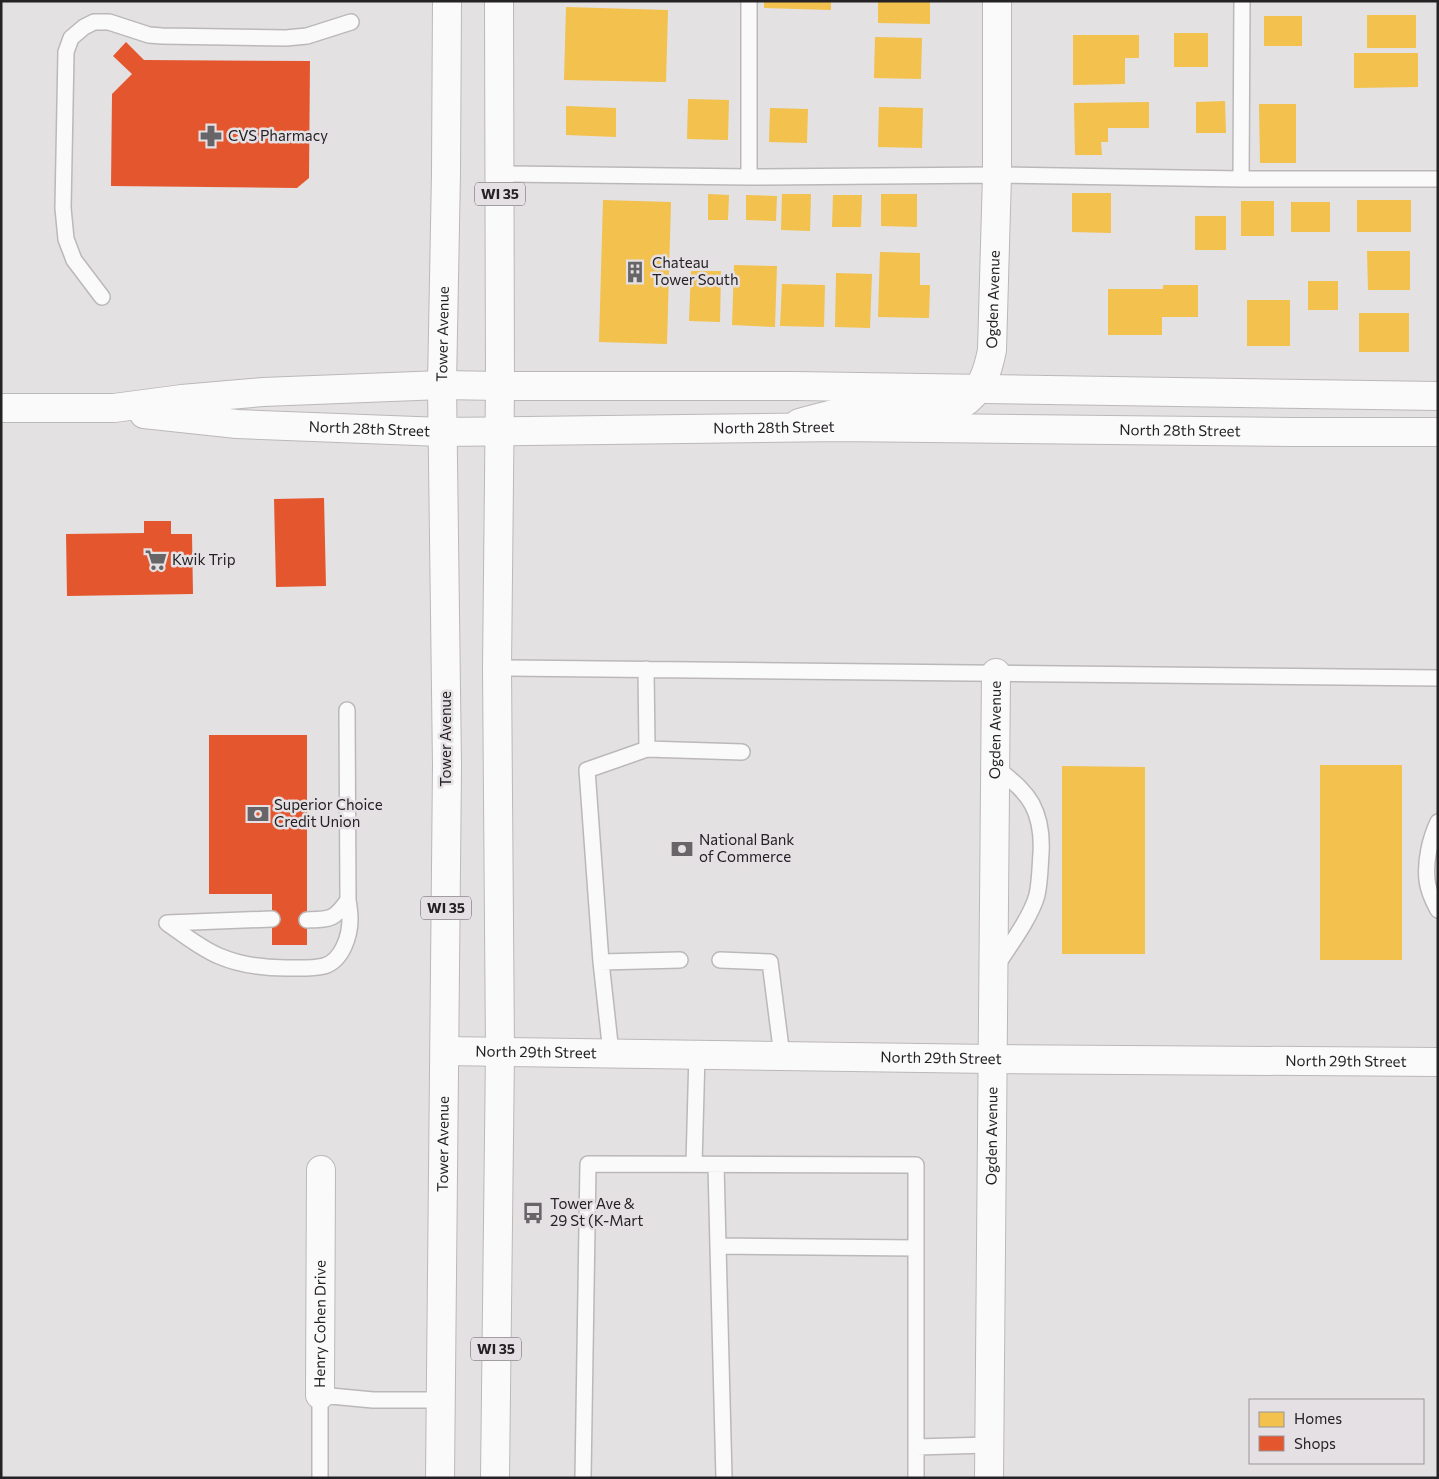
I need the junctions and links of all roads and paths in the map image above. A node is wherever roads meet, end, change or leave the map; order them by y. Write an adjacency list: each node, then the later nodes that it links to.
1 (447, 1): 13 (main road, Tower Avenue / WI 35)
2 (499, 1): 7 (main road, WI 35)
3 (749, 1): 9 (lane)
4 (997, 1): 8 (main road, Ogden Avenue)
5 (1242, 1): 10 (lane)
6 (351, 22): 12 (lane)
7 (500, 174): 9 (lane); 14 (main road, WI 35)
8 (996, 175): 9 (lane); 10 (lane); 15 (main road, Ogden Avenue)
9 (749, 177)
10 (1241, 179): 11 (lane)
11 (1438, 179)
12 (102, 297)
13 (442, 385): 14 (main road, North 28th Street); 18 (main road, North 28th Street); 20 (main road, Tower Avenue / WI 35)
14 (500, 386): 15 (main road, North 28th Street); 21 (main road, WI 35)
15 (980, 388): 16 (main road, North 28th Street); 19 (main road, Ogden Avenue)
16 (1438, 396)
17 (1, 408): 18 (main road, North 28th Street)
18 (114, 408): 20 (main road, North 28th Street)
19 (782, 428): 21 (main road, North 28th Street); 22 (main road, North 28th Street)
20 (442, 432): 21 (main road, North 28th Street); 40 (main road, Tower Avenue / WI 35)
21 (499, 432): 23 (main road, WI 35)
22 (1438, 432)
23 (497, 668): 24 (lane); 41 (main road, WI 35)
24 (646, 670): 25 (lane); 28 (lane)
25 (996, 673): 26 (lane); 30 (main road, Ogden Avenue)
26 (1438, 678)
27 (347, 710): 32 (lane)
28 (647, 749): 29 (lane); 38 (lane)
29 (742, 752)
30 (994, 766): 39 (main road, Ogden Avenue); 39 (lane)
31 (1438, 822): 33 (lane)
32 (348, 900): 34 (lane); 35 (lane)
33 (1438, 910)
34 (272, 919)
35 (307, 920)
36 (680, 960): 38 (lane)
37 (720, 960): 44 (lane)
38 (601, 962): 42 (lane)
39 (992, 973): 45 (main road, Ogden Avenue)
40 (445, 1051): 41 (main road, North 29th Street); 53 (main road, Tower Avenue / WI 35)
41 (500, 1052): 42 (main road, North 29th Street); 58 (main road, WI 35)
42 (611, 1053): 43 (main road, North 29th Street)
43 (697, 1054): 44 (main road, North 29th Street); 47 (lane)
44 (782, 1056): 45 (main road, North 29th Street)
45 (992, 1059): 46 (main road, North 29th Street); 54 (main road, Ogden Avenue)
46 (1438, 1062)
47 (694, 1164): 48 (lane); 59 (lane)
48 (716, 1164): 50 (lane); 51 (lane)
49 (321, 1170): 52 (main road, Henry Cohen Drive)
50 (718, 1246): 51 (lane); 60 (lane)
51 (916, 1248): 55 (lane)
52 (320, 1395): 53 (lane); 56 (lane, Henry Cohen Drive)
53 (441, 1400): 57 (main road, Tower Avenue / WI 35)
54 (990, 1445): 55 (lane); 62 (main road, Ogden Avenue)
55 (916, 1447): 61 (lane)
56 (320, 1478)
57 (440, 1478)
58 (495, 1478)
59 (583, 1478)
60 (724, 1478)
61 (916, 1478)
62 (989, 1478)

